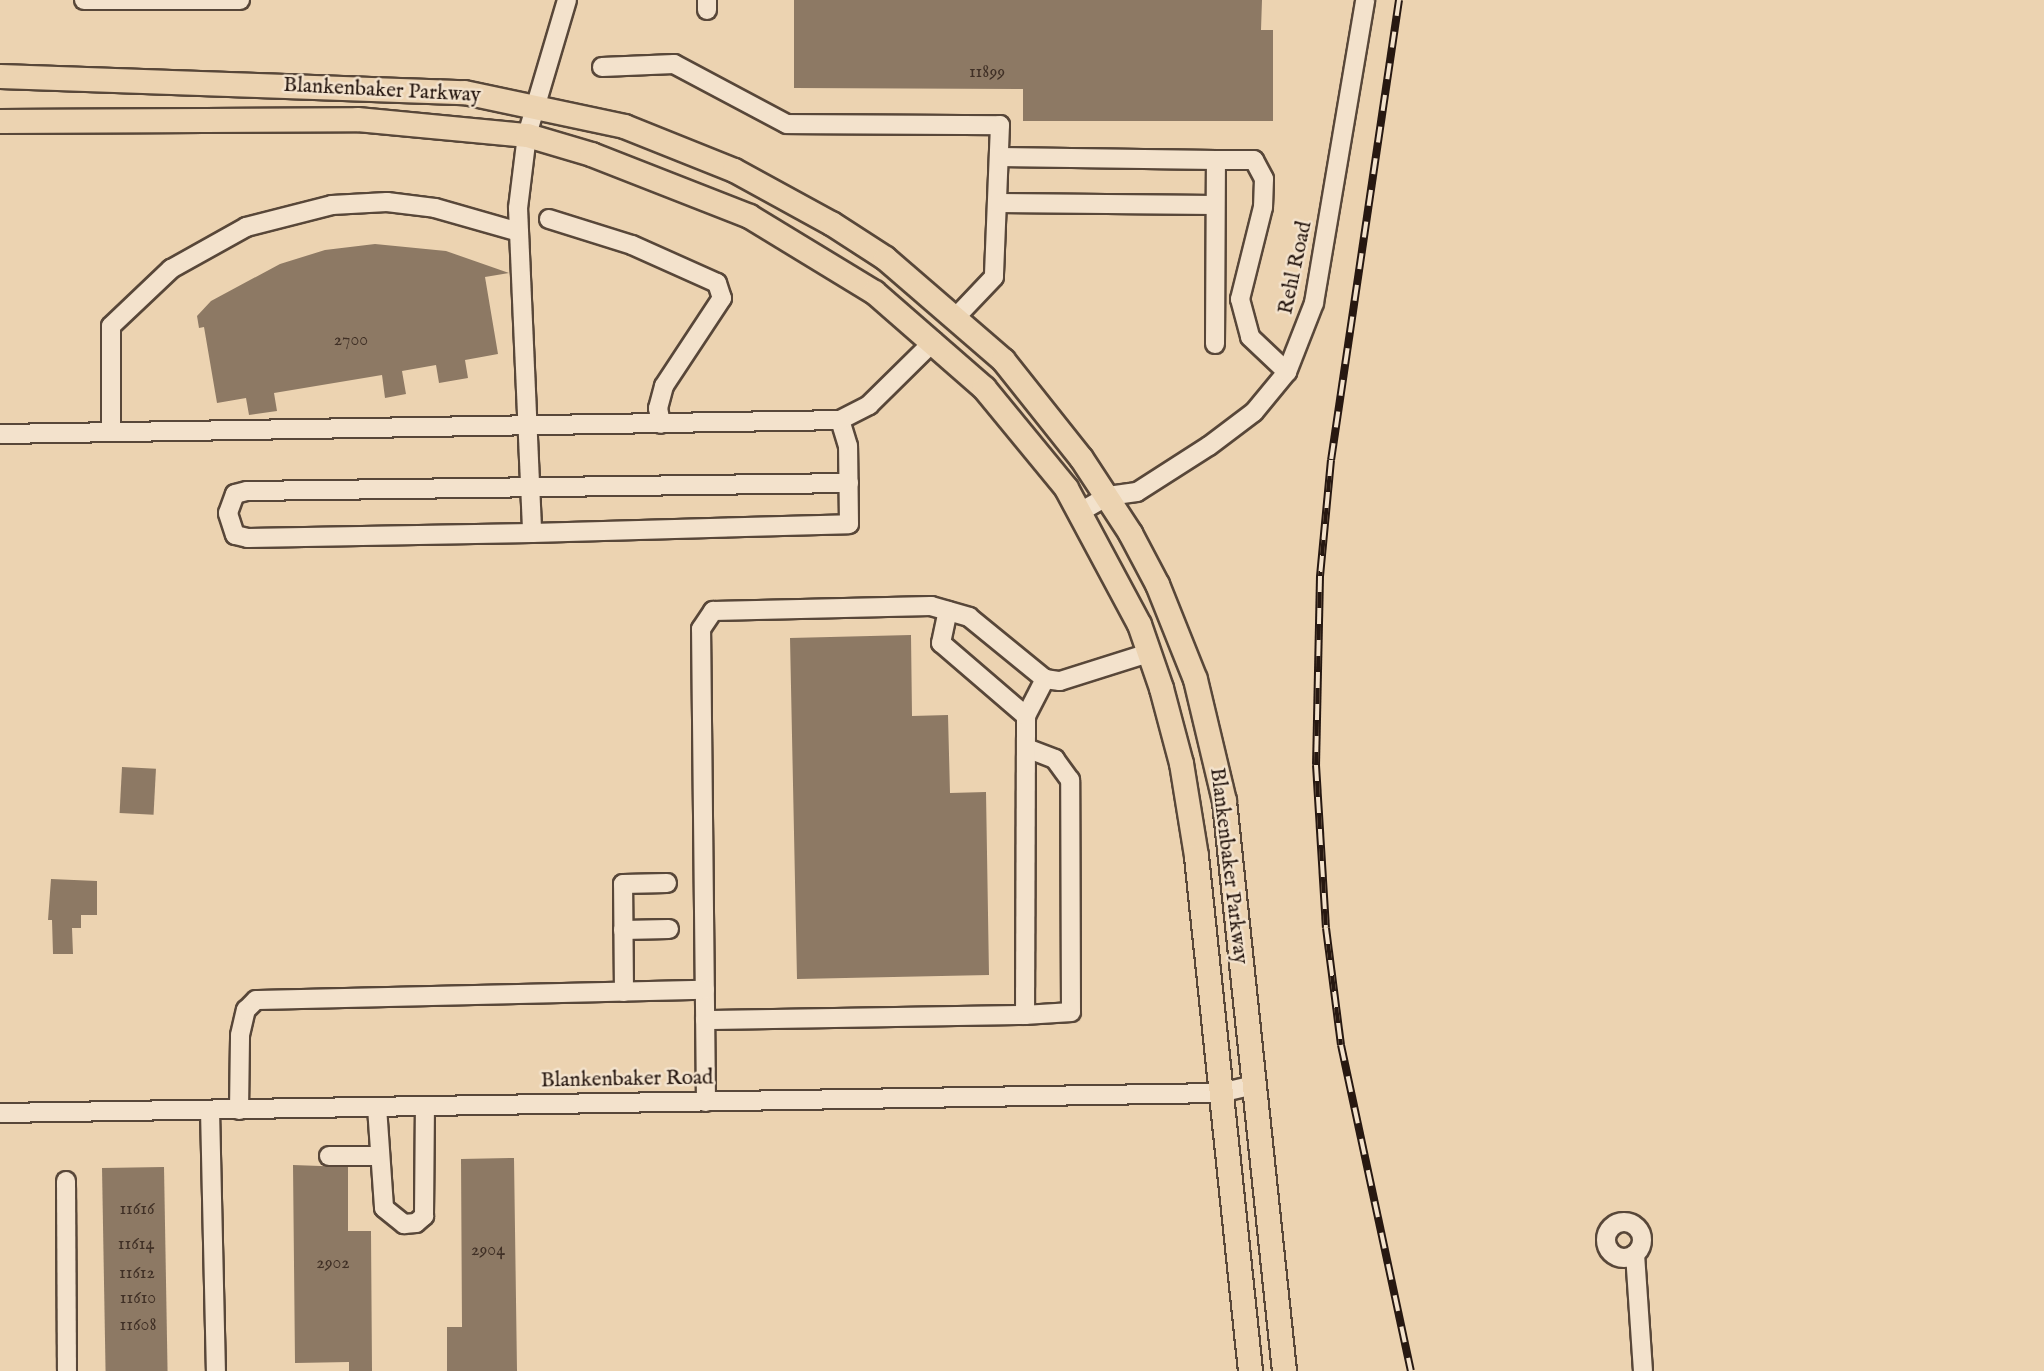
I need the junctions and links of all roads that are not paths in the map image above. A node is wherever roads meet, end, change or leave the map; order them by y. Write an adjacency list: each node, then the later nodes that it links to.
1 (84, 0): 2 (street)
2 (240, 0)
3 (567, 0): 7 (street)
4 (1365, 0): 19 (street, Rehl Road)
5 (602, 67): 10 (street)
6 (0, 76): 7 (main road, Blankenbaker Parkway)
7 (536, 105): 9 (street); 16 (main road, Blankenbaker Parkway)
8 (0, 121): 9 (main road, Blankenbaker Parkway)
9 (527, 135): 15 (street); 17 (main road, Blankenbaker Parkway)
10 (999, 157): 11 (street); 12 (street)
11 (1216, 160): 13 (street); 19 (street)
12 (998, 203): 13 (street); 16 (street)
13 (1215, 205): 18 (street)
14 (549, 219): 21 (street)
15 (519, 232): 22 (street); 23 (street)
16 (957, 316): 27 (main road, Blankenbaker Parkway)
17 (934, 341): 20 (street); 28 (main road, Blankenbaker Parkway)
18 (1215, 344)
19 (1287, 372): 27 (street, Rehl Road)
20 (840, 420): 21 (street); 25 (street)
21 (661, 424): 22 (street)
22 (527, 428): 23 (street); 26 (street)
23 (111, 432): 24 (street)
24 (0, 434)
25 (849, 483): 26 (street); 29 (street)
26 (530, 487): 29 (street); 29 (street)
27 (1108, 496): 28 (street, Rehl Road); 42 (main road, Blankenbaker Parkway)
28 (1080, 512): 31 (main road, Blankenbaker Parkway)
29 (532, 533)
30 (948, 611): 32 (street); 33 (street); 38 (street)
31 (1149, 653): 32 (street); 43 (main road, Blankenbaker Parkway)
32 (1045, 679): 33 (street)
33 (1026, 716): 34 (street)
34 (1026, 748): 40 (street); 40 (street)
35 (667, 883): 37 (street)
36 (669, 929): 37 (street)
37 (624, 930): 39 (street)
38 (705, 990): 39 (street); 41 (street)
39 (624, 992): 48 (street)
40 (1025, 1015): 41 (street)
41 (705, 1020): 44 (street)
42 (1254, 1085): 43 (street, Blankenbaker Road); 57 (main road, Blankenbaker Parkway)
43 (1220, 1094): 44 (street, Blankenbaker Road); 56 (main road, Blankenbaker Parkway)
44 (706, 1101): 46 (street, Blankenbaker Road)
45 (377, 1107): 46 (street, Blankenbaker Road); 48 (street, Blankenbaker Road); 51 (street)
46 (425, 1107): 51 (street)
47 (210, 1110): 48 (street, Blankenbaker Road); 49 (street, Blankenbaker Road); 55 (street)
48 (239, 1110)
49 (0, 1113)
50 (329, 1156): 51 (street)
51 (377, 1156)
52 (66, 1181): 54 (street)
53 (1635, 1254): 58 (street)
54 (67, 1371)
55 (216, 1371)
56 (1250, 1371)
57 (1284, 1371)
58 (1643, 1371)

